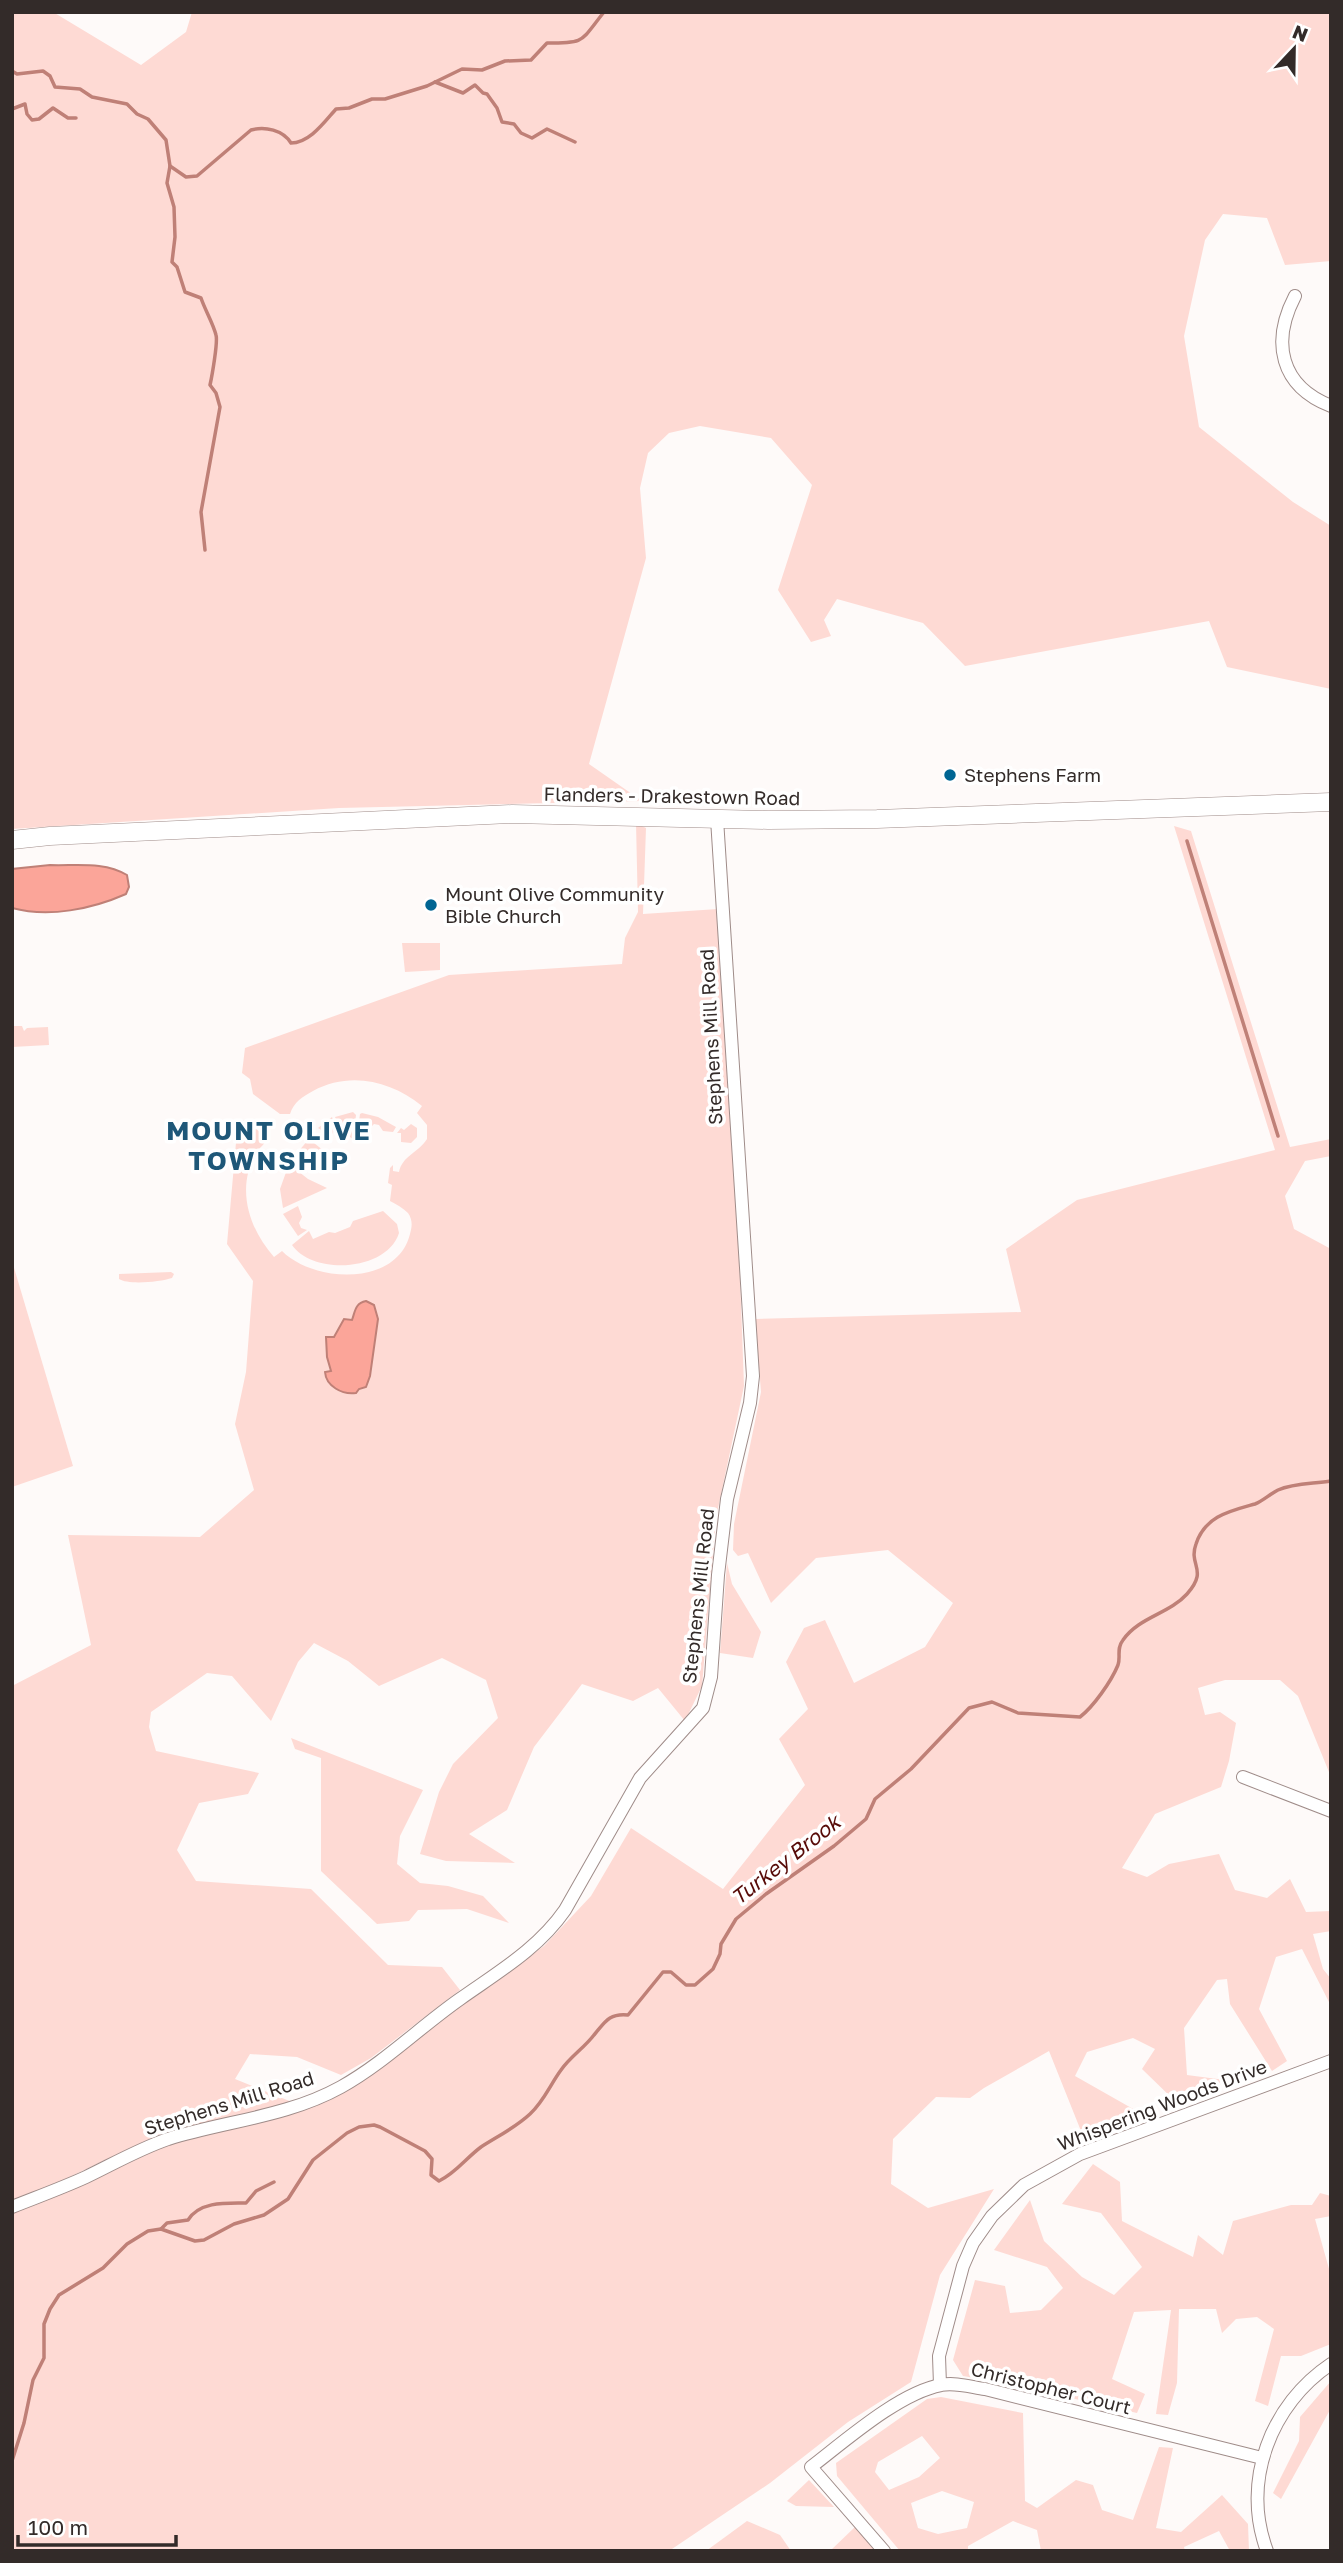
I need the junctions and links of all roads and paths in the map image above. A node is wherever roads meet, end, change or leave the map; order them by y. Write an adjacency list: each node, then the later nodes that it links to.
1 (1295, 296): 2 (street)
2 (1331, 406)
3 (1331, 803): 4 (street, Flanders - Drakestown Road)
4 (717, 819): 5 (street, Flanders - Drakestown Road); 9 (street, Stephens Mill Road)
5 (12, 840)
6 (1243, 1777): 7 (street)
7 (1331, 1811)
8 (1331, 2061): 11 (street, Whispering Woods Drive)
9 (12, 2207)
10 (1331, 2364): 12 (street)
11 (940, 2385): 12 (street, Christopher Court); 13 (street, Christopher Court)
12 (1262, 2458): 14 (street)
13 (884, 2551)
14 (1267, 2551)

